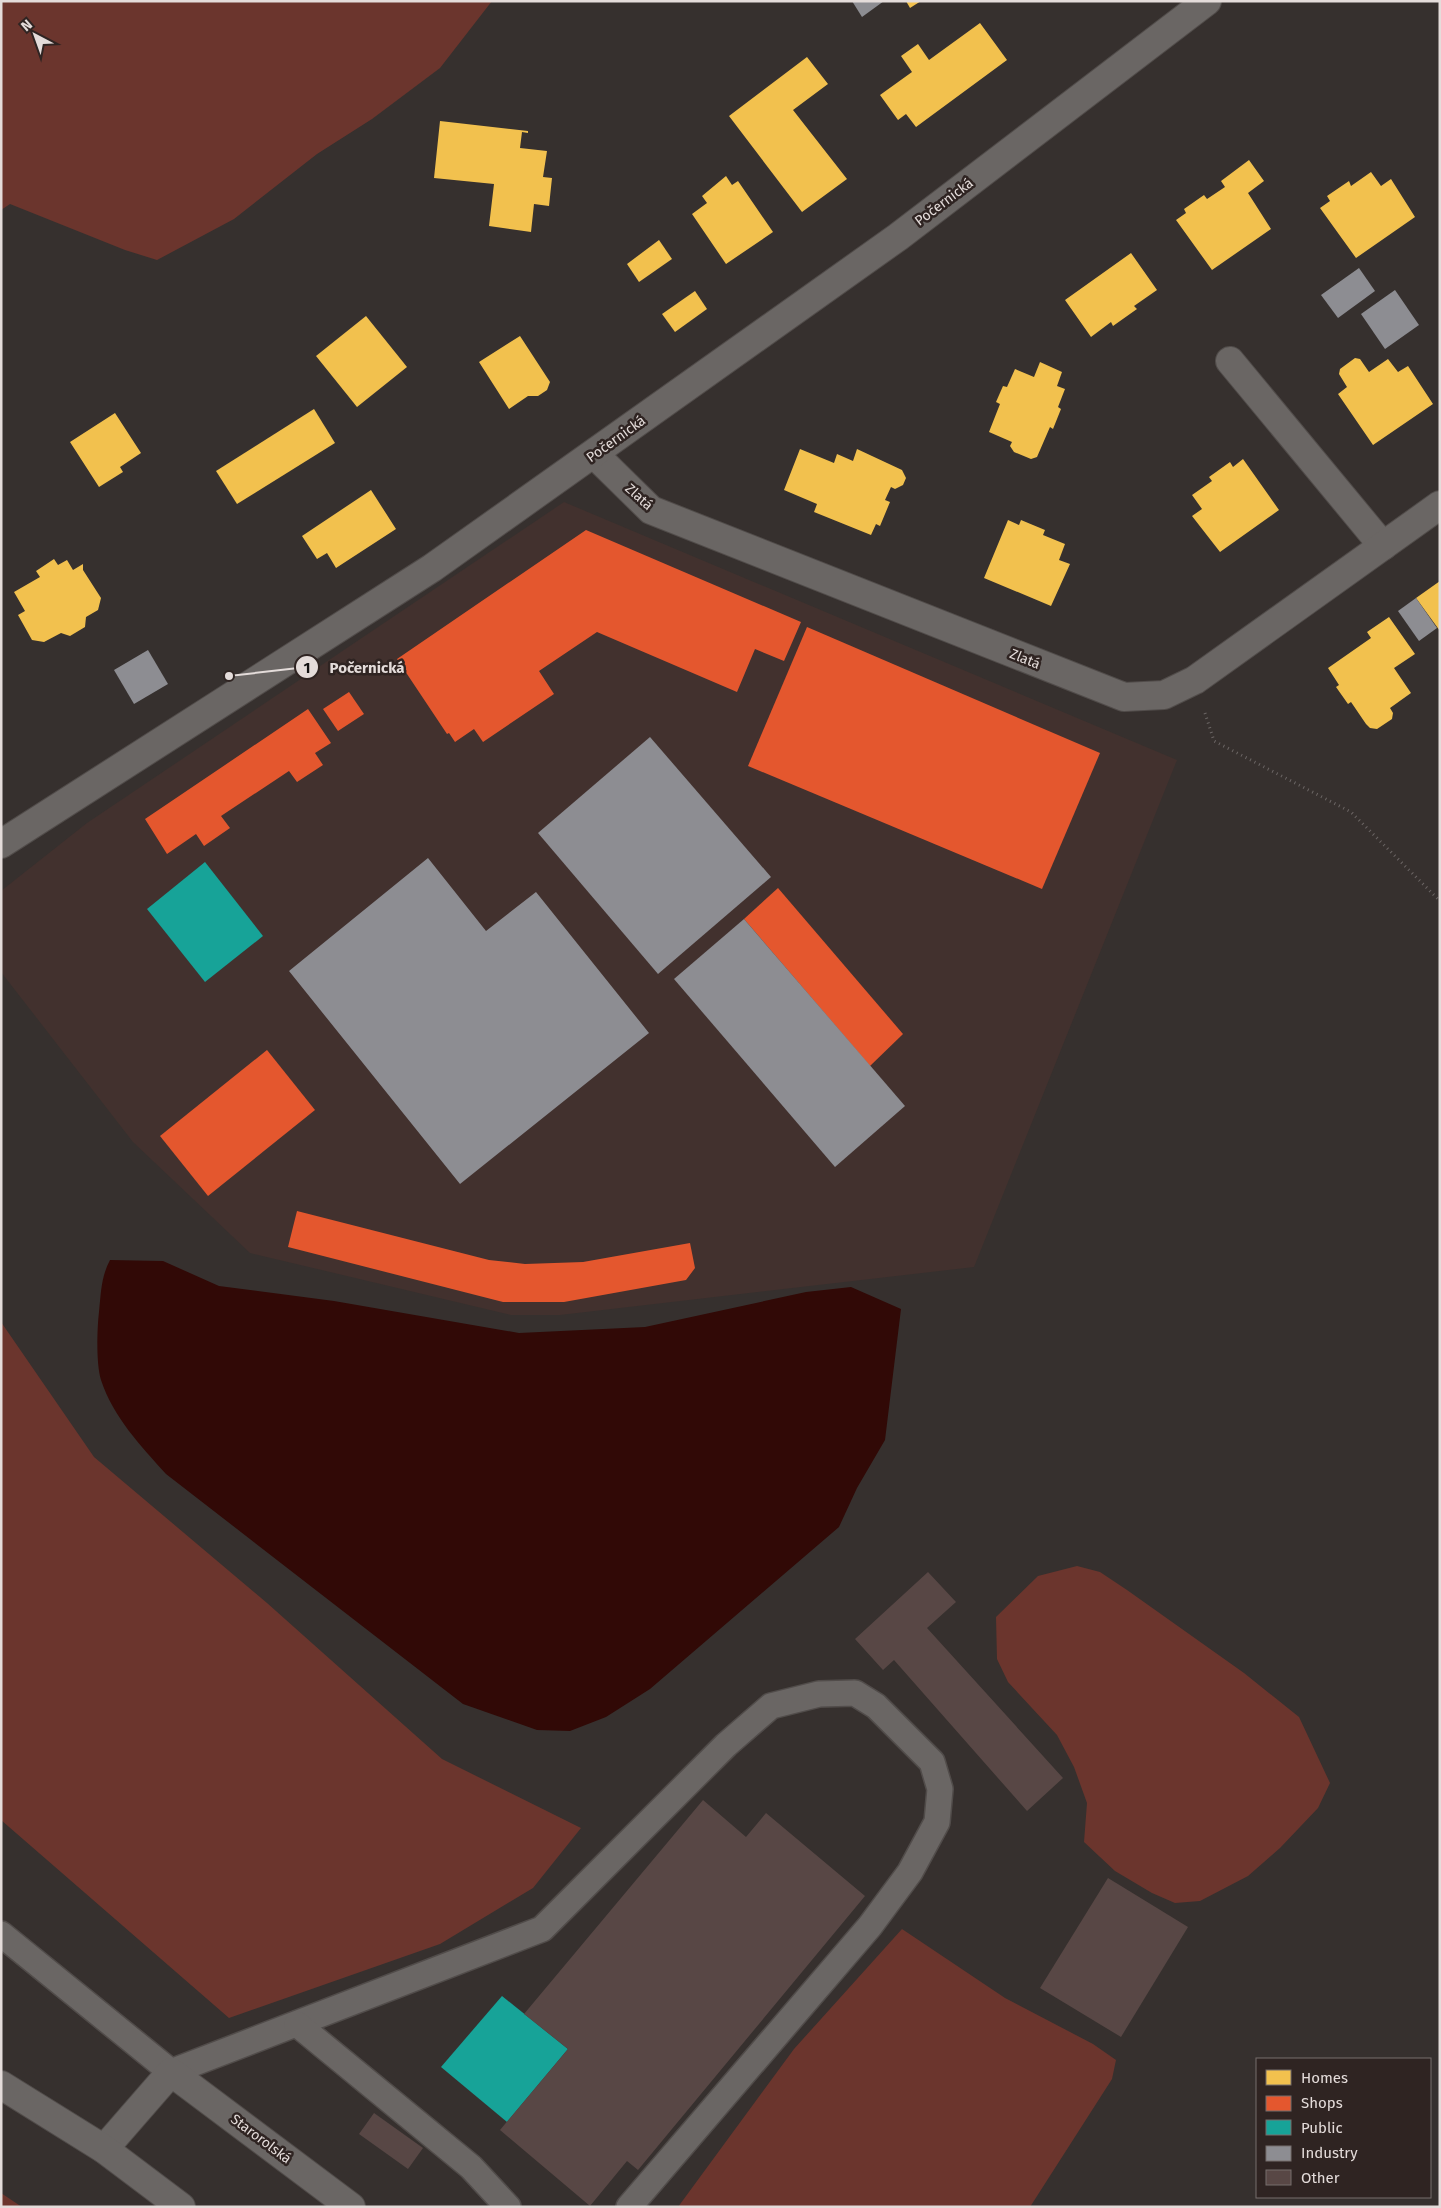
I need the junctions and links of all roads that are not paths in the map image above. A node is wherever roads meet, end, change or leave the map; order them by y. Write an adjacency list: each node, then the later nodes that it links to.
1 (1207, 1): 3 (street, Počernická)
2 (1230, 361): 5 (street)
3 (594, 454): 5 (street, Zlatá); 6 (street, Počernická)
4 (1440, 505): 5 (street, Zlatá)
5 (1383, 546)
6 (1, 844)
7 (1, 1934): 9 (lane, Starorolská)
8 (297, 2024): 9 (lane); 14 (lane); 15 (lane)
9 (171, 2072): 11 (street); 13 (street, Starorolská)
10 (1, 2085): 11 (street)
11 (104, 2149): 12 (street)
12 (181, 2207)
13 (351, 2207)
14 (508, 2207)
15 (629, 2207)

